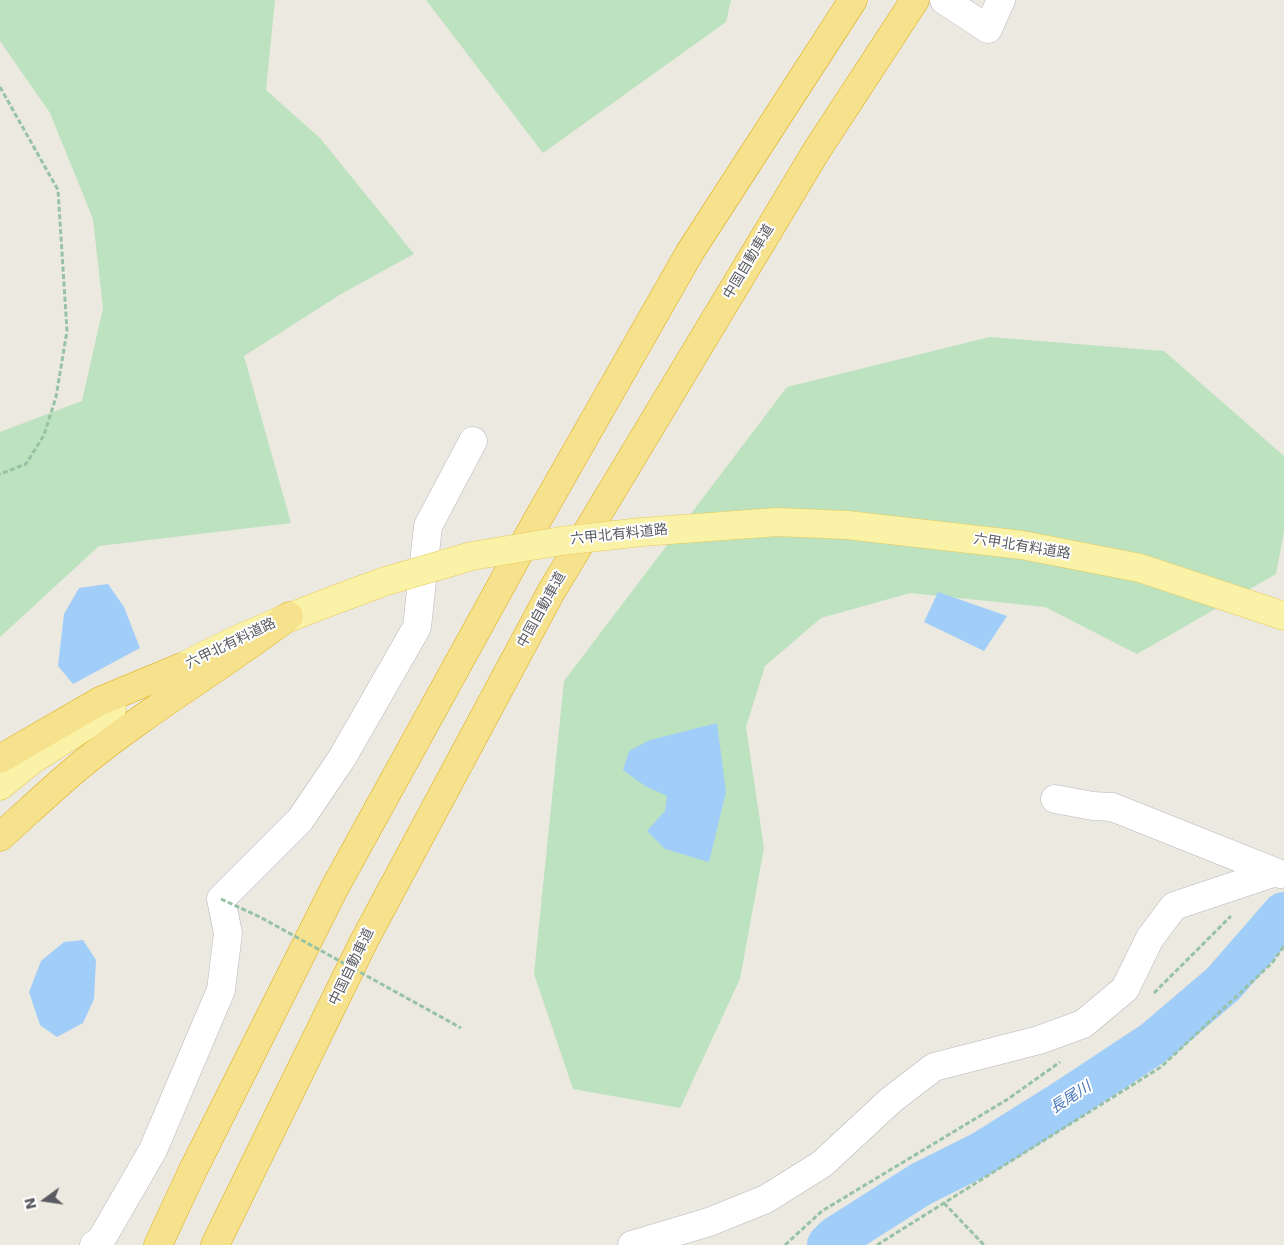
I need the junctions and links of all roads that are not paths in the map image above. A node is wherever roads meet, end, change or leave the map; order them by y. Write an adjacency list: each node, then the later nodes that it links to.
1 (853, 0): 15 (highway)
2 (915, 0): 16 (highway, 中国自動車道)
3 (944, 0): 4 (street)
4 (1001, 0)
5 (473, 441): 14 (street)
6 (290, 616): 7 (main road, 六甲北有料道路, bridge); 8 (main road, 六甲北有料道路); 12 (highway)
7 (1284, 616)
8 (182, 667): 9 (highway); 10 (main road, 六甲北有料道路)
9 (0, 759)
10 (0, 786)
11 (1055, 799): 13 (street)
12 (0, 837)
13 (1279, 874): 17 (street)
14 (94, 1245)
15 (158, 1245)
16 (215, 1245)
17 (632, 1245)

